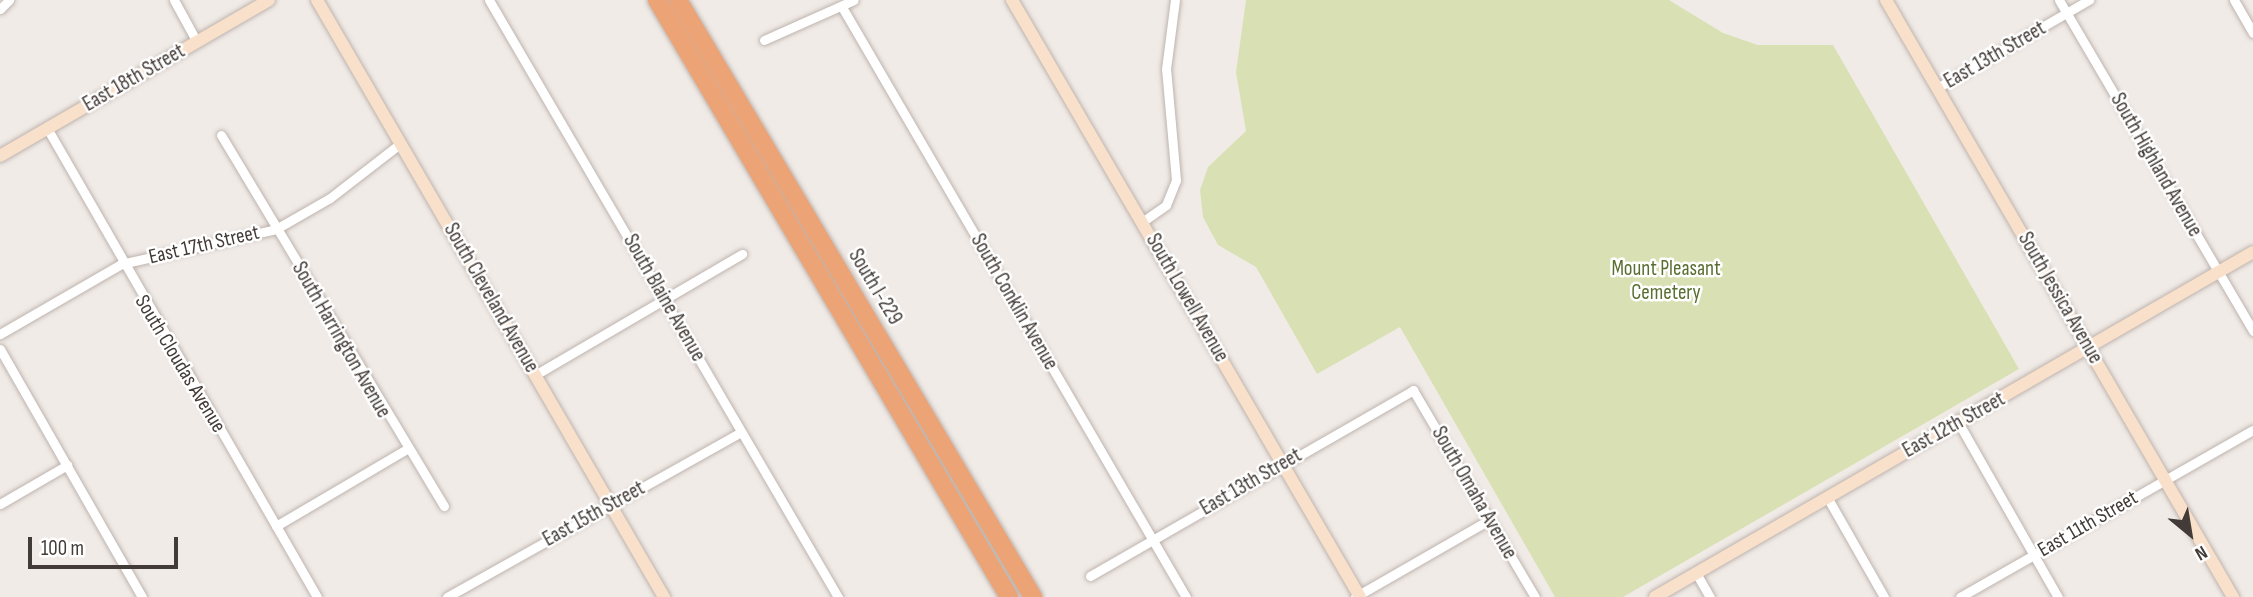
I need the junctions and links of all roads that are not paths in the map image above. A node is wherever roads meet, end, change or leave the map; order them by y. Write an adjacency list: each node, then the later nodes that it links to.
1 (9, 0): 16 (street)
2 (174, 0): 20 (street)
3 (269, 0): 20 (street, East 18th Street)
4 (317, 0): 24 (street, South Cleveland Avenue)
5 (489, 0): 32 (street, South Blaine Avenue)
6 (657, 0): 62 (highway, South I-229)
7 (678, 0): 63 (highway, South I-229)
8 (853, 0): 15 (street)
9 (1012, 0): 26 (street, South Lowell Avenue)
10 (1175, 0): 26 (street)
11 (1886, 0): 21 (street, South Jessica Avenue)
12 (2059, 0): 17 (street, South Highland Avenue)
13 (2090, 0): 17 (street, East 13th Street)
14 (2234, 0): 18 (street)
15 (842, 7): 19 (street); 52 (street, South Conklin Avenue)
16 (0, 9)
17 (2067, 13): 21 (street, East 13th Street); 31 (street, South Highland Avenue)
18 (2253, 33)
19 (764, 40)
20 (197, 42): 22 (street, East 18th Street)
21 (1937, 88): 35 (street, South Jessica Avenue)
22 (47, 128): 25 (street, East 18th Street); 30 (street, South Cloudas Avenue)
23 (221, 135): 27 (street, South Harrington Avenue)
24 (401, 143): 27 (street, East 17th Street); 37 (street, South Cleveland Avenue)
25 (0, 156)
26 (1142, 222): 43 (street, South Lowell Avenue)
27 (276, 229): 30 (street, East 17th Street); 42 (street, South Harrington Avenue)
28 (2253, 252): 31 (street, East 12th Street)
29 (742, 254): 32 (street)
30 (121, 264): 34 (street, East 17th Street); 51 (street, South Cloudas Avenue)
31 (2219, 272): 33 (street, South Highland Avenue); 35 (street, East 12th Street)
32 (665, 299): 37 (street); 41 (street, South Blaine Avenue)
33 (2253, 331)
34 (0, 334)
35 (2089, 347): 39 (street, East 12th Street); 45 (street, South Jessica Avenue)
36 (0, 349): 44 (street)
37 (535, 375): 48 (street, South Cleveland Avenue)
38 (1413, 390): 43 (street, East 13th Street); 50 (street, South Omaha Avenue)
39 (1958, 422): 46 (street, East 12th Street); 53 (street)
40 (2253, 430): 45 (street, East 11th Street)
41 (741, 432): 48 (street, East 15th Street); 61 (street, South Blaine Avenue)
42 (405, 450): 49 (street, South Harrington Avenue); 51 (street)
43 (1283, 463): 52 (street, East 13th Street); 56 (street, South Lowell Avenue)
44 (67, 466): 47 (street); 57 (street)
45 (2165, 480): 53 (street, East 11th Street); 71 (street, South Jessica Avenue)
46 (1827, 498): 54 (street, East 12th Street); 68 (street)
47 (0, 504)
48 (610, 504): 59 (street, East 15th Street); 60 (street, South Cleveland Avenue)
49 (444, 506)
50 (1489, 520): 56 (street); 65 (street, South Omaha Avenue)
51 (276, 526): 58 (street, South Cloudas Avenue)
52 (1153, 540): 55 (street, East 13th Street); 64 (street, South Conklin Avenue)
53 (2035, 555): 69 (street, East 11th Street); 70 (street)
54 (1696, 573): 66 (street, East 12th Street); 67 (street)
55 (1090, 576)
56 (1358, 596)
57 (142, 597)
58 (317, 597)
59 (447, 597)
60 (664, 597)
61 (838, 597)
62 (1009, 597)
63 (1033, 597)
64 (1186, 597)
65 (1535, 597)
66 (1655, 597)
67 (1710, 597)
68 (1884, 597)
69 (1960, 597)
70 (2059, 597)
71 (2232, 597)

